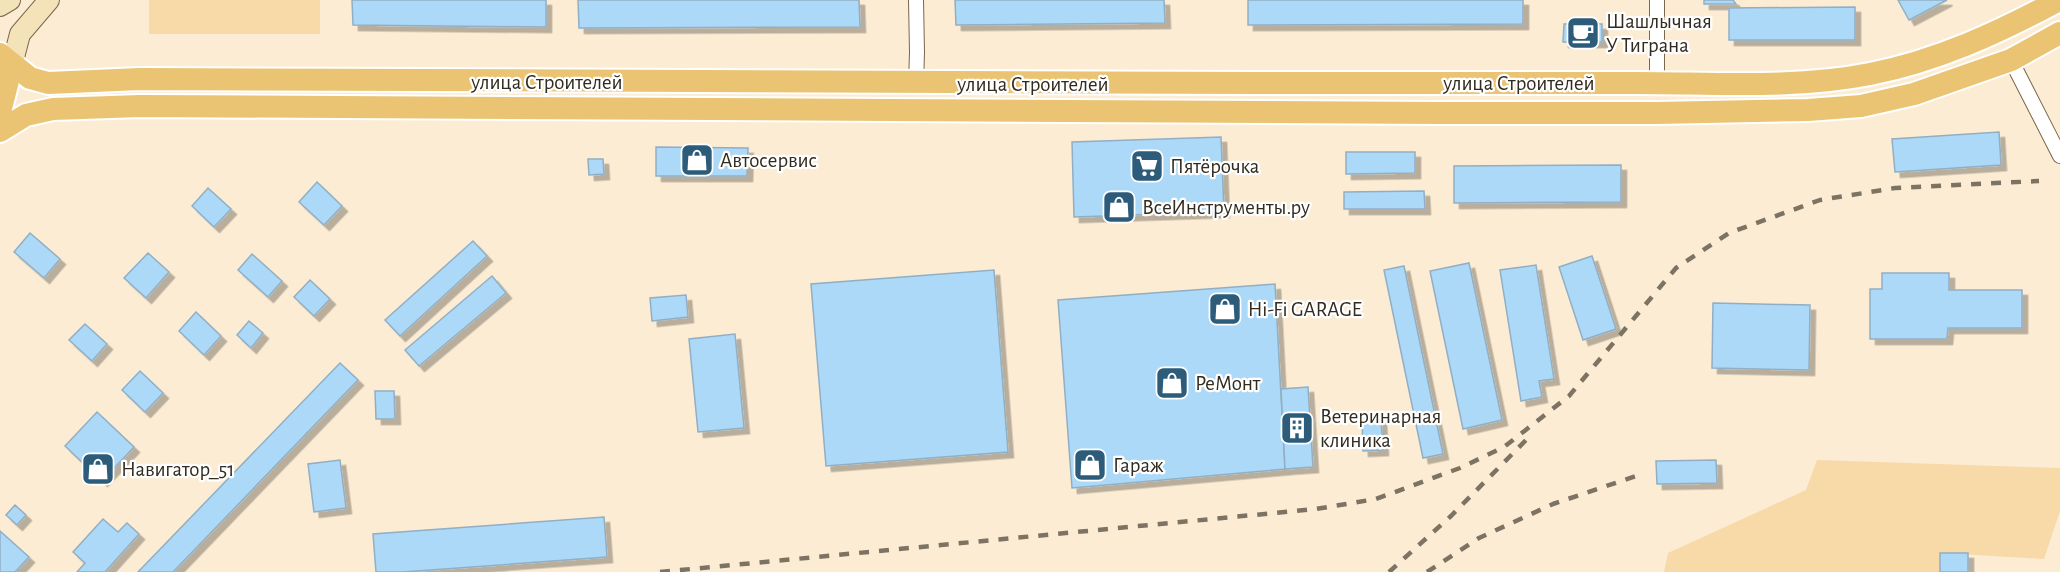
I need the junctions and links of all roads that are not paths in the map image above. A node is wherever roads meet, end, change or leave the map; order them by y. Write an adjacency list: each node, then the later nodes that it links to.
1 (10, 0): 6 (street)
2 (49, 0): 9 (street)
3 (916, 0): 14 (street)
4 (1657, 0): 13 (street)
5 (2060, 0): 13 (main road, улица Строителей)
6 (0, 6)
7 (2060, 33): 8 (main road, улица Строителей)
8 (2011, 60): 20 (main road, улица Строителей); 22 (street)
9 (4, 61): 10 (main road, улица Строителей); 15 (main road)
10 (527, 82): 11 (main road, улица Строителей); 16 (main road)
11 (624, 82): 14 (main road, улица Строителей); 17 (main road)
12 (1335, 83): 13 (main road, улица Строителей); 14 (main road, улица Строителей); 19 (main road)
13 (1657, 83): 20 (main road)
14 (916, 85): 18 (main road)
15 (2, 104)
16 (527, 109): 17 (main road, улица Строителей); 21 (main road, улица Строителей)
17 (623, 110): 18 (main road, улица Строителей)
18 (916, 111): 19 (main road, улица Строителей)
19 (1336, 111): 20 (main road, улица Строителей)
20 (1656, 113)
21 (0, 131)
22 (2060, 156)

